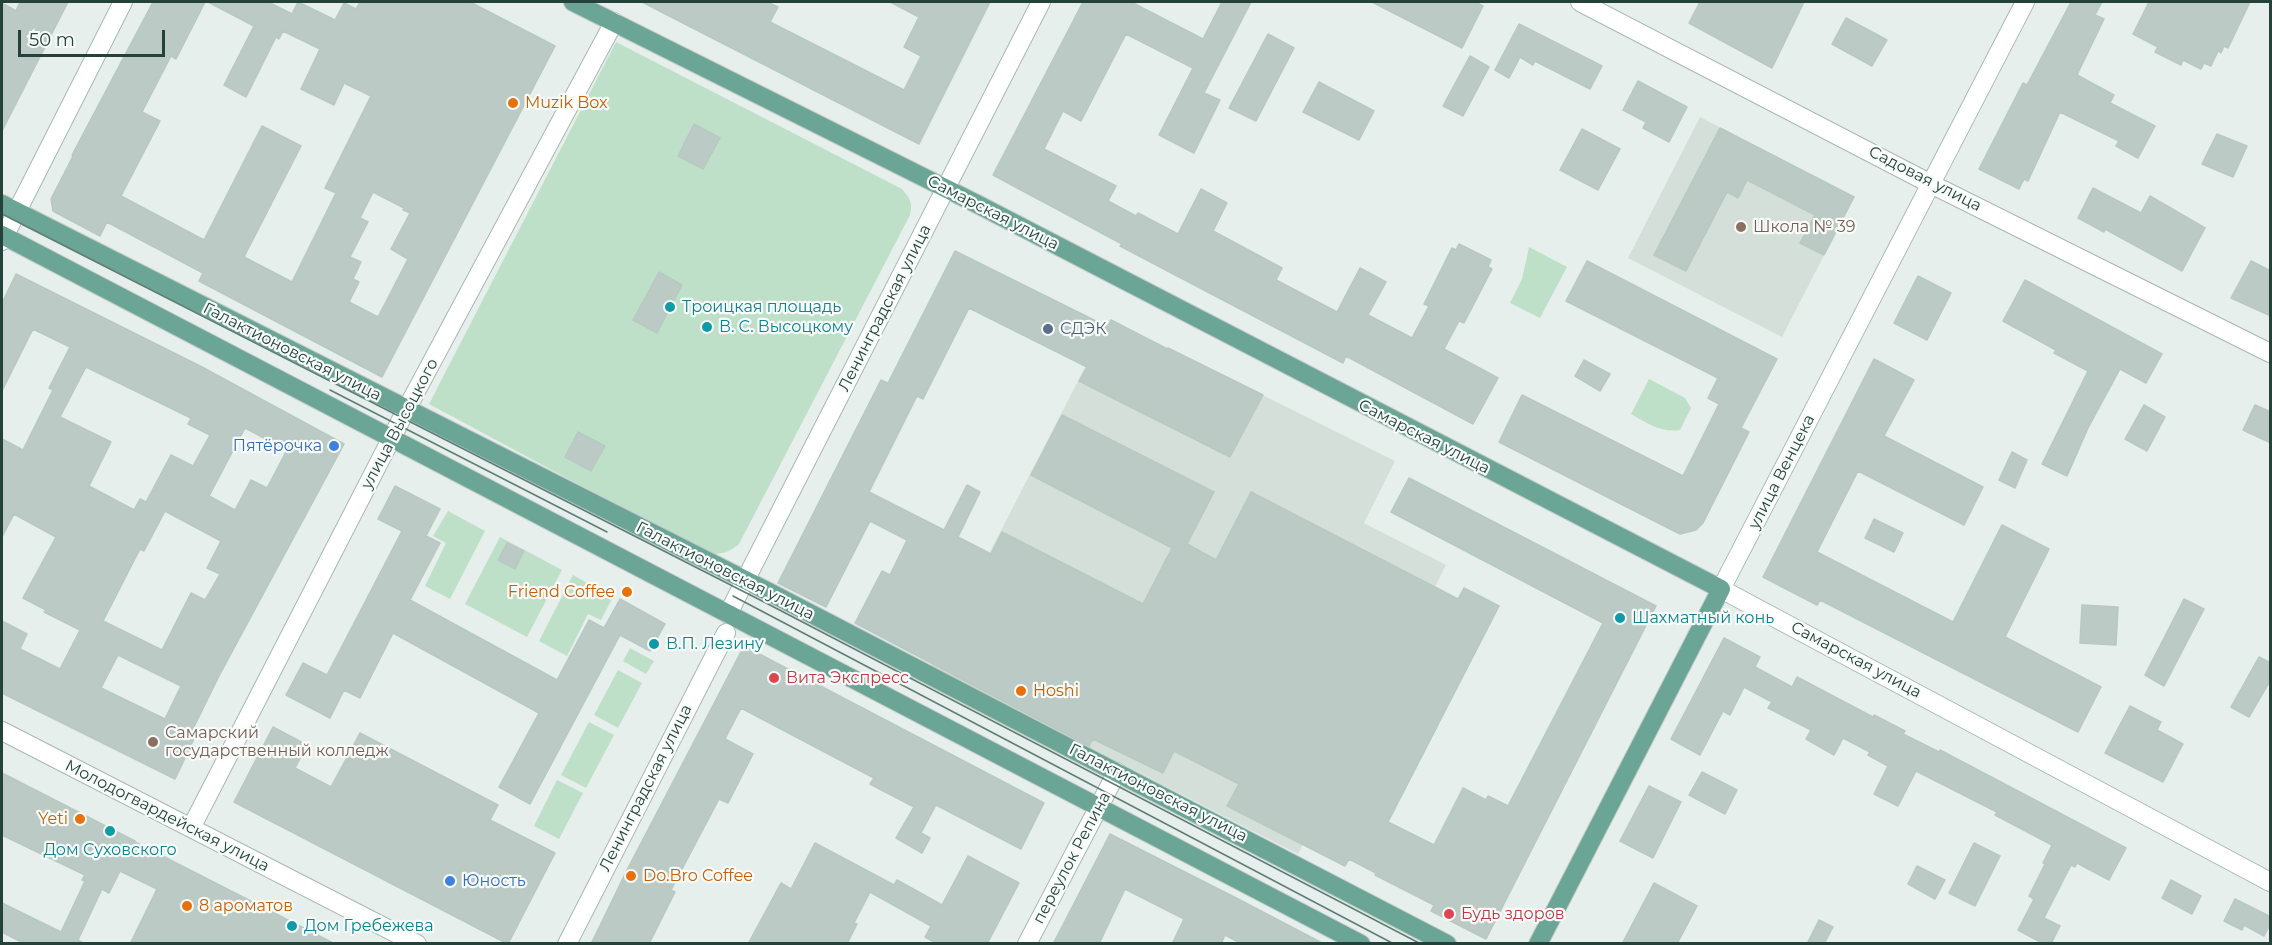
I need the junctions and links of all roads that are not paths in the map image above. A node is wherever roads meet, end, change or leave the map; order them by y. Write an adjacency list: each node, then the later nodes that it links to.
1 (123, 2): 9 (street)
2 (573, 2): 6 (main road, Самарская улица)
3 (1041, 2): 8 (street, Ленинградская улица)
4 (1580, 2): 7 (street, Садовая улица)
5 (2025, 2): 7 (street, улица Венцека)
6 (614, 22): 8 (main road, Самарская улица); 12 (street, улица Высоцкого)
7 (1931, 184): 11 (street, Садовая улица); 15 (street, улица Венцека)
8 (945, 188): 14 (street, Ленинградская улица); 15 (main road, Самарская улица)
9 (9, 208): 10 (street); 12 (main road, Галактионовская улица)
10 (2, 238): 13 (main road, Галактионовская улица)
11 (2271, 353)
12 (406, 410): 13 (street, улица Высоцкого); 14 (main road, Галактионовская улица)
13 (391, 439): 16 (main road, Галактионовская улица); 21 (street, улица Высоцкого)
14 (745, 580): 16 (street, Ленинградская улица); 19 (main road, Галактионовская улица)
15 (1721, 589): 22 (street, Самарская улица); 28 (main road, улица Венцека)
16 (728, 614): 20 (main road, Галактионовская улица)
17 (726, 633): 24 (street, Ленинградская улица)
18 (2, 731): 21 (street, Молодогвардейская улица)
19 (1117, 772): 20 (street, переулок Репина); 27 (main road, Галактионовская улица)
20 (1099, 807): 25 (street, переулок Репина); 26 (main road, Галактионовская улица)
21 (191, 828): 23 (street, Молодогвардейская улица)
22 (2271, 882)
23 (417, 944)
24 (567, 944)
25 (1027, 944)
26 (1361, 944)
27 (1447, 944)
28 (1538, 944)

